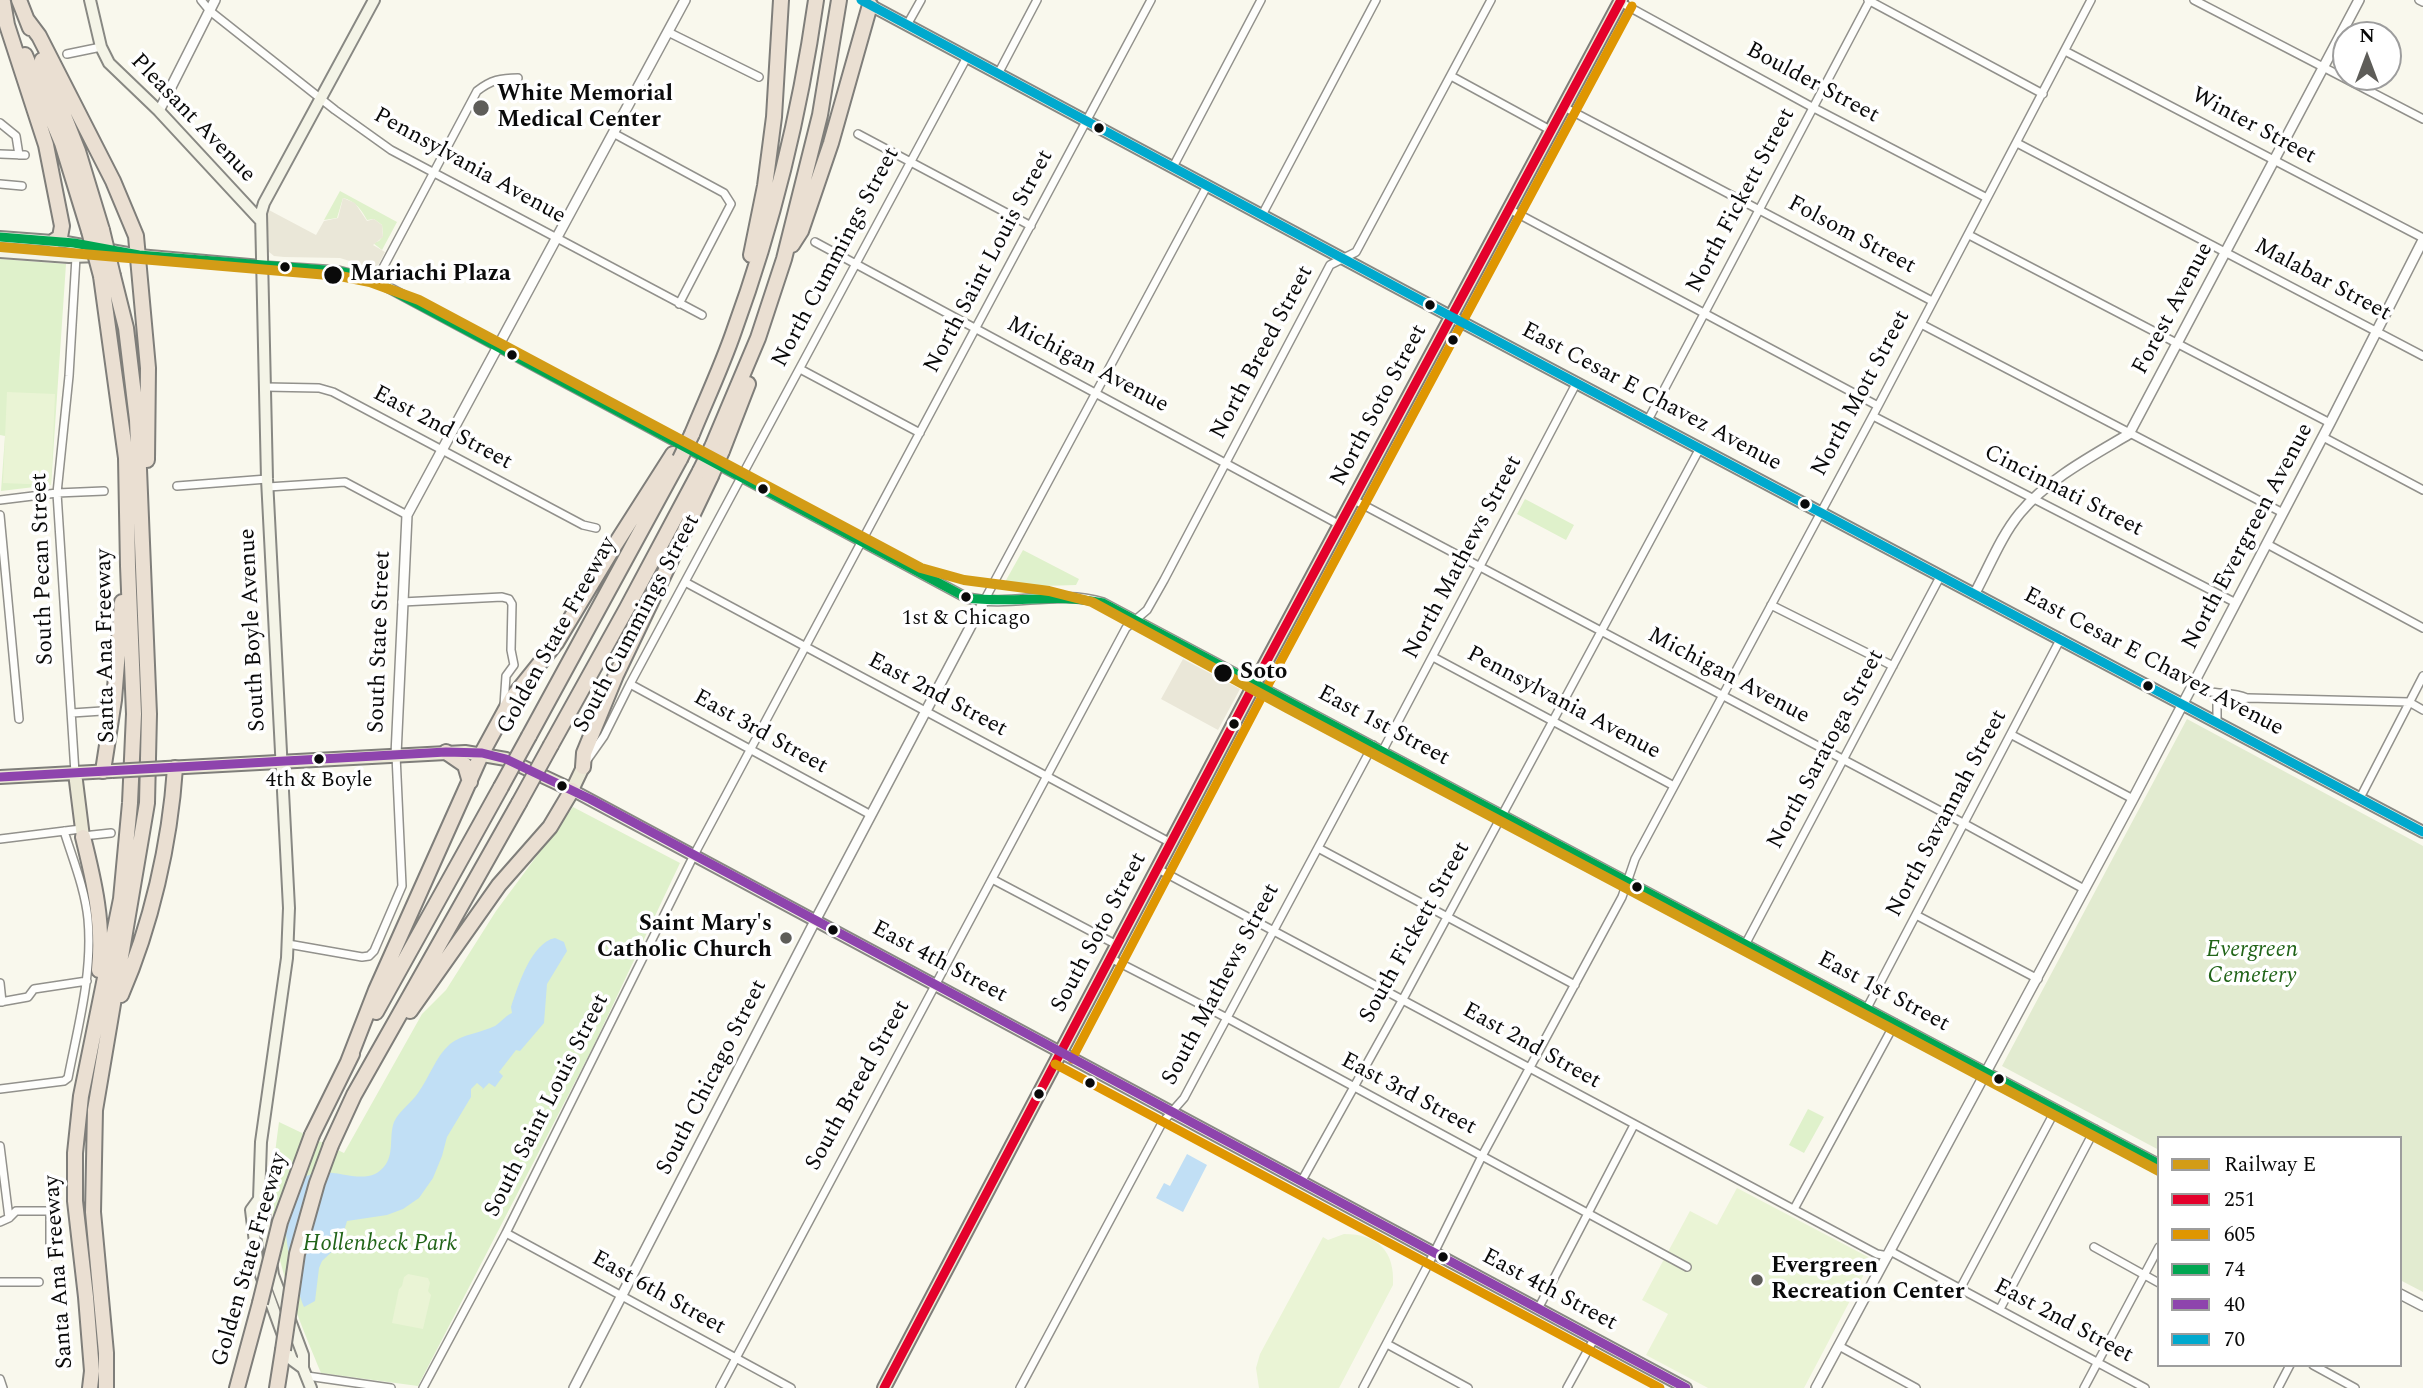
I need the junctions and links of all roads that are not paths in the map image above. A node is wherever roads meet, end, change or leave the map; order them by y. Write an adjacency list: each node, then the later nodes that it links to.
1 (19, 0): 24 (highway, Santa Ana Freeway)
2 (90, 0): 27 (main road, Pleasant Avenue)
3 (201, 0): 23 (street, Pennsylvania Avenue)
4 (215, 0): 23 (street)
5 (685, 0): 26 (street, South State Street)
6 (781, 0): 86 (highway)
7 (816, 0): 86 (highway, Golden State Freeway)
8 (839, 0): 74 (highway, Golden State Freeway)
9 (921, 0): 25 (street)
10 (1037, 0): 32 (street)
11 (1151, 0): 42 (street, North Saint Louis Street)
12 (1261, 0): 51 (street)
13 (1376, 0): 59 (street)
14 (1491, 0): 33 (street, North Breed Street)
15 (1869, 0): 36 (street); 39 (street, North Fickett Street)
16 (2091, 0): 28 (street, North Mott Street)
17 (2194, 0): 31 (street)
18 (2359, 0): 31 (street, Forest Avenue)
19 (3, 1): 62 (highway, Santa Ana Freeway); 67 (highway)
20 (372, 1): 37 (main road, South Boyle Avenue)
21 (1621, 1): 38 (main road, North Soto Street); 39 (street, Boulder Street)
22 (865, 2): 25 (main road, East Cesar E Chavez Avenue); 74 (highway)
23 (210, 11): 37 (street, Pennsylvania Avenue); 40 (street)
24 (27, 20): 62 (highway, Santa Ana Freeway); 71 (highway)
25 (907, 25): 30 (main road, East Cesar E Chavez Avenue)
26 (668, 32): 34 (street); 45 (street, South State Street)
27 (102, 47): 29 (street); 40 (main road, Pleasant Avenue)
28 (2065, 51): 36 (street, North Mott Street); 49 (street, Winter Street)
29 (67, 54)
30 (967, 57): 32 (main road, East Cesar E Chavez Avenue); 50 (street, North Cummings Street)
31 (2323, 67): 41 (street); 49 (street, Forest Avenue)
32 (998, 74): 42 (main road, East Cesar E Chavez Avenue)
33 (1451, 76): 44 (street); 73 (street, North Breed Street)
34 (759, 77)
35 (517, 78): 52 (street)
36 (2043, 94): 47 (street, North Mott Street)
37 (320, 98): 52 (street, Pennsylvania Avenue); 60 (main road, South Boyle Avenue)
38 (1564, 107): 44 (main road, North Soto Street); 57 (street, Folsom Street)
39 (1812, 107): 56 (street, Boulder Street); 57 (street, North Fickett Street)
40 (159, 111): 60 (main road, Pleasant Avenue)
41 (2423, 119)
42 (1087, 121): 51 (main road, East Cesar E Chavez Avenue); 61 (street, North Saint Louis Street)
43 (0, 122): 48 (street)
44 (1552, 131): 58 (main road, North Soto Street)
45 (613, 133): 65 (street, South State Street); 80 (street)
46 (858, 134): 50 (street)
47 (2017, 143): 56 (street, North Mott Street); 70 (street, Malabar Street)
48 (0, 154)
49 (2274, 160): 66 (street, Winter Street); 70 (street, Forest Avenue)
50 (910, 161): 61 (street); 75 (street, North Cummings Street)
51 (1173, 167): 55 (main road, East Cesar E Chavez Avenue)
52 (435, 172): 65 (street, Pennsylvania Avenue); 78 (street)
53 (0, 184): 54 (street)
54 (22, 186)
55 (1207, 186): 59 (main road, East Cesar E Chavez Avenue); 94 (street)
56 (1987, 198): 63 (street, North Mott Street)
57 (1758, 208): 79 (street, Folsom Street); 81 (street, North Fickett Street)
58 (1509, 209): 81 (street); 83 (main road, North Soto Street)
59 (1262, 215): 73 (main road, East Cesar E Chavez Avenue)
60 (261, 221): 76 (main road, South Boyle Avenue)
61 (1031, 226): 85 (street, North Saint Louis Street)
62 (96, 231): 77 (highway, Santa Ana Freeway, bridge)
63 (1969, 234): 79 (street, North Mott Street); 88 (street)
64 (0, 237): 67 (main road, East 1st Street)
65 (557, 239): 80 (street, Pennsylvania Avenue); 89 (street, South State Street)
66 (2423, 239): 87 (street, North Evergreen Avenue)
67 (54, 240): 71 (main road, East 1st Street)
68 (815, 242): 75 (street, Michigan Avenue)
69 (0, 252): 72 (main road, East 1st Street)
70 (2227, 252): 87 (street, Malabar Street); 88 (street, Forest Avenue)
71 (139, 255): 72 (main road, East 1st Street); 76 (main road, East 1st Street); 113 (highway)
72 (76, 257): 112 (street, South Pecan Street)
73 (1342, 258): 83 (main road, East Cesar E Chavez Avenue); 105 (street, North Breed Street)
74 (784, 259): 106 (highway, Golden State Freeway, bridge)
75 (855, 264): 85 (street, Michigan Avenue); 91 (street, North Cummings Street)
76 (261, 266): 78 (street, East 1st Street); 93 (main road, South Boyle Avenue)
77 (107, 276): 113 (highway, Santa Ana Freeway); 125 (highway, Santa Ana Freeway)
78 (376, 281): 89 (street, East 1st Street)
79 (1933, 301): 84 (street, North Mott Street)
80 (679, 304): 82 (street, Pennsylvania Avenue)
81 (1705, 313): 95 (street); 97 (street, North Fickett Street)
82 (702, 316)
83 (1452, 317): 92 (main road, East Cesar E Chavez Avenue); 116 (main road, North Soto Street)
84 (1921, 324): 95 (street, North Mott Street); 100 (street)
85 (976, 328): 94 (street, Michigan Avenue); 99 (street, North Saint Louis Street)
86 (734, 331): 104 (highway, Golden State Freeway, bridge)
87 (2375, 332): 90 (street, Malabar Street); 98 (street, North Evergreen Avenue)
88 (2178, 343): 98 (street); 100 (street, Forest Avenue)
89 (499, 346): 103 (street, South State Street); 107 (street, East 1st Street)
90 (2423, 356)
91 (800, 369): 99 (street); 107 (street, North Cummings Street)
92 (1577, 382): 97 (main road, East Cesar E Chavez Avenue); 126 (street, North Mathews Street)
93 (265, 387): 103 (street, East 2nd Street); 108 (main road, South Boyle Avenue)
94 (1097, 393): 105 (street, Michigan Avenue); 130 (street)
95 (1878, 406): 96 (street, North Mott Street)
96 (1873, 416): 114 (street, Cincinnati Street); 117 (street, North Mott Street)
97 (1648, 420): 102 (main road, East Cesar E Chavez Avenue)
98 (2330, 423): 101 (street, North Evergreen Avenue)
99 (920, 433): 123 (street, North Saint Louis Street)
100 (2129, 434): 114 (street); 118 (street)
101 (2323, 437): 111 (street); 118 (street, North Evergreen Avenue)
102 (1700, 447): 117 (main road, East Cesar E Chavez Avenue); 136 (street)
103 (442, 451): 120 (street, South State Street); 122 (street, East 2nd Street)
104 (676, 456): 153 (highway); 212 (highway, Golden State Freeway, bridge)
105 (1227, 462): 121 (street, Michigan Avenue); 134 (street, North Breed Street)
106 (706, 473): 165 (highway); 210 (highway, Golden State Freeway, bridge)
107 (741, 477): 123 (street, East 1st Street); 128 (street, South Cummings Street)
108 (267, 483): 109 (street); 120 (street); 164 (main road, South Boyle Avenue)
109 (177, 486)
110 (104, 491): 112 (street)
111 (2423, 491)
112 (57, 493): 115 (street); 152 (street, South Pecan Street)
113 (140, 495): 207 (highway, Santa Ana Freeway)
114 (2034, 498): 129 (street); 132 (street, Cincinnati Street)
115 (0, 500)
116 (1354, 500): 121 (main road, North Soto Street); 126 (street, Michigan Avenue)
117 (1821, 512): 127 (main road, East Cesar E Chavez Avenue); 133 (street, North Mott Street)
118 (2283, 513): 124 (street, North Evergreen Avenue)
119 (0, 515): 154 (street)
120 (407, 515): 131 (street, South State Street)
121 (1341, 525): 142 (main road, North Soto Street)
122 (596, 528)
123 (861, 541): 130 (street, East 1st Street); 138 (street, South Saint Louis Street)
124 (2267, 544): 132 (street, North Evergreen Avenue); 135 (street)
125 (128, 566): 167 (highway); 217 (highway, Santa Ana Freeway)
126 (1480, 567): 136 (street, Michigan Avenue); 139 (street, North Mathews Street)
127 (1941, 575): 129 (main road, East Cesar E Chavez Avenue); 140 (street, North Saratoga Street)
128 (685, 582): 138 (street, East 2nd Street); 143 (street, South Cummings Street)
129 (1975, 593): 137 (main road, East Cesar E Chavez Avenue)
130 (985, 601): 134 (street, East 1st Street); 151 (street, South Chicago Street)
131 (402, 602): 153 (street); 162 (street, South State Street)
132 (2236, 603): 144 (street, North Evergreen Avenue)
133 (1771, 605): 140 (street); 145 (street, North Mott Street)
134 (1136, 620): 142 (street, East 1st Street); 170 (street, South Breed Street)
135 (2423, 628)
136 (1601, 631): 145 (street, Michigan Avenue); 156 (street)
137 (2061, 638): 148 (main road, East Cesar E Chavez Avenue); 157 (street, North Savannah Street)
138 (805, 646): 151 (street, East 2nd Street); 159 (street, South Saint Louis Street)
139 (1433, 657): 156 (street, Pennsylvania Avenue); 158 (street, North Mathews Street)
140 (1893, 666): 163 (street, North Saratoga Street)
141 (2423, 676): 147 (street)
142 (1255, 683): 158 (street, East 1st Street); 184 (main road, South Soto Street)
143 (630, 684): 159 (street, East 3rd Street); 165 (street, South Cummings Street)
144 (2193, 686): 146 (street); 148 (street, North Evergreen Avenue)
145 (1722, 695): 163 (street, Michigan Avenue); 172 (street, North Mott Street)
146 (2248, 698): 147 (street); 155 (street)
147 (2409, 702): 149 (street); 174 (street)
148 (2183, 703): 155 (main road, East Cesar E Chavez Avenue); 175 (street, North Evergreen Avenue)
149 (2423, 710)
150 (102, 711): 152 (street)
151 (927, 712): 170 (street, East 2nd Street); 177 (street, South Chicago Street)
152 (72, 713): 168 (street, South Pecan Street)
153 (503, 715): 161 (highway)
154 (19, 719)
155 (2217, 721): 174 (main road, East Cesar E Chavez Avenue)
156 (1552, 722): 172 (street, Pennsylvania Avenue); 176 (street)
157 (2012, 735): 175 (street); 178 (street, North Savannah Street)
158 (1378, 748): 176 (street, East 1st Street); 185 (street, South Mathews Street)
159 (750, 750): 177 (street, East 3rd Street); 186 (street, South Saint Louis Street)
160 (446, 752): 161 (main road, East 4th Street); 162 (main road, East 4th Street); 171 (highway)
161 (482, 753): 171 (highway); 173 (main road, East 4th Street)
162 (396, 755): 164 (main road, East 4th Street); 196 (street, South State Street)
163 (1842, 760): 178 (street, Michigan Avenue); 195 (street, North Saratoga Street)
164 (282, 762): 166 (main road, East 4th Street); 196 (main road, South Boyle Avenue)
165 (583, 767): 173 (main road, South Cummings Street)
166 (171, 768): 167 (main road, East 4th Street, bridge); 207 (highway)
167 (107, 771): 168 (main road, East 4th Street)
168 (75, 773): 169 (main road, East 4th Street); 181 (main road, South Pecan Street)
169 (0, 776)
170 (1046, 776): 184 (street, East 2nd Street); 188 (street, South Breed Street)
171 (470, 782): 212 (highway)
172 (1674, 786): 189 (street, North Mott Street)
173 (572, 790): 186 (main road, East 4th Street); 210 (highway)
174 (2360, 798): 180 (main road, East Cesar E Chavez Avenue)
175 (2133, 799): 190 (street, North Evergreen Avenue)
176 (1503, 814): 189 (street, East 1st Street); 192 (street, South Fickett Street)
177 (871, 815): 193 (street, South Chicago Street)
178 (1963, 823): 190 (street, Michigan Avenue); 191 (street, North Savannah Street)
179 (64, 831): 181 (street); 183 (street); 200 (street)
180 (2423, 832)
181 (82, 833): 182 (street); 217 (highway)
182 (111, 833)
183 (0, 839)
184 (1171, 843): 187 (main road, South Soto Street)
185 (1318, 848): 192 (street); 194 (street, South Mathews Street)
186 (694, 855): 193 (main road, East 4th Street); 230 (street, South Saint Louis Street)
187 (1158, 869): 194 (street, East 2nd Street); 197 (main road, South Soto Street)
188 (992, 879): 197 (street); 202 (street, South Breed Street)
189 (1628, 880): 195 (street, East 1st Street); 203 (street, North Mott Street)
190 (2084, 889): 199 (street, North Evergreen Avenue)
191 (1916, 915): 199 (street); 206 (street, North Savannah Street)
192 (1447, 917): 203 (street); 204 (street, South Fickett Street)
193 (816, 921): 202 (main road, East 4th Street); 243 (street, South Chicago Street)
194 (1274, 930): 204 (street, East 2nd Street); 208 (street, South Mathews Street)
195 (1746, 943): 206 (street, East 1st Street)
196 (288, 944): 255 (main road, South Boyle Avenue)
197 (1117, 945): 198 (main road, South Soto Street)
198 (1110, 958): 208 (street, East 3rd Street); 211 (main road, South Soto Street)
199 (2038, 979): 214 (street, North Evergreen Avenue)
200 (87, 981): 205 (street); 216 (street)
201 (0, 983): 205 (street)
202 (936, 985): 211 (main road, East 4th Street); 251 (street, South Breed Street)
203 (1575, 985): 213 (street, North Mott Street)
204 (1403, 999): 213 (street, East 2nd Street); 215 (street, South Fickett Street)
205 (1, 1002)
206 (1867, 1008): 209 (street, East 1st Street)
207 (111, 1016): 250 (highway, Santa Ana Freeway)
208 (1227, 1018): 215 (street, East 3rd Street); 219 (street, South Mathews Street)
209 (1895, 1023): 214 (street, East 1st Street); 226 (street)
210 (394, 1027): 262 (highway, Golden State Freeway, bridge)
211 (1061, 1053): 219 (main road, East 4th Street); 269 (main road, South Soto Street)
212 (348, 1062): 261 (highway, Golden State Freeway, bridge)
213 (1531, 1069): 220 (street, East 2nd Street); 223 (street, North Mott Street)
214 (1986, 1071): 218 (street, East 1st Street); 234 (street, North Evergreen Avenue)
215 (1352, 1087): 223 (street, East 3rd Street); 225 (street, South Fickett Street)
216 (0, 1089)
217 (82, 1096): 258 (highway, Santa Ana Freeway)
218 (2056, 1109): 221 (street, East 1st Street); 241 (street)
219 (1173, 1112): 225 (main road, East 4th Street); 270 (street, South Mathews Street)
220 (1634, 1125): 226 (street, East 2nd Street); 227 (street)
221 (2095, 1129): 224 (street, East 1st Street); 246 (street)
222 (0, 1149): 228 (street)
223 (1482, 1156): 227 (street, East 3rd Street); 233 (street, North Mott Street)
224 (2157, 1163)
225 (1301, 1182): 233 (main road, East 4th Street)
226 (1794, 1209): 234 (street, East 2nd Street)
227 (1588, 1212): 236 (street, East 3rd Street); 245 (street)
228 (9, 1218): 229 (street); 235 (street)
229 (0, 1222)
230 (506, 1233): 243 (street, East 6th Street); 265 (street, South Saint Louis Street)
231 (2094, 1247): 237 (street)
232 (2157, 1251): 237 (street)
233 (1433, 1253): 245 (main road, East 4th Street); 248 (street, North Mott Street)
234 (1889, 1253): 241 (street, East 2nd Street); 249 (street, North Evergreen Avenue)
235 (50, 1256)
236 (1687, 1267)
237 (2144, 1275): 240 (street); 252 (street)
238 (0, 1282): 239 (street)
239 (39, 1282)
240 (2157, 1282)
241 (1959, 1289): 246 (street, East 2nd Street)
242 (2402, 1295): 244 (street)
243 (622, 1296): 251 (street, East 6th Street); 266 (street, South Chicago Street)
244 (2423, 1306)
245 (1538, 1308): 247 (main road, East 4th Street)
246 (2000, 1310): 252 (street, East 2nd Street)
247 (1594, 1339): 273 (street); 274 (main road, East 4th Street)
248 (1387, 1344): 271 (street, North Mott Street); 272 (street)
249 (1839, 1346): 275 (street, North Evergreen Avenue); 276 (street)
250 (106, 1353): 259 (highway, Santa Ana Freeway); 260 (highway)
251 (736, 1358): 267 (street, South Breed Street); 268 (street, East 6th Street)
252 (2098, 1363): 277 (street); 278 (street, East 2nd Street)
253 (2289, 1367): 279 (street)
254 (2317, 1367): 280 (street)
255 (305, 1372): 263 (main road, South Boyle Avenue); 264 (street)
256 (0, 1379): 257 (street)
257 (4, 1388)
258 (90, 1388)
259 (106, 1388)
260 (114, 1388)
261 (237, 1388)
262 (277, 1388)
263 (311, 1388)
264 (391, 1388)
265 (424, 1388)
266 (574, 1388)
267 (720, 1388)
268 (792, 1388)
269 (884, 1388)
270 (1020, 1388)
271 (1363, 1388)
272 (1468, 1388)
273 (1567, 1388)
274 (1686, 1388)
275 (1816, 1388)
276 (1916, 1388)
277 (2084, 1388)
278 (2145, 1388)
279 (2278, 1388)
280 (2355, 1388)

